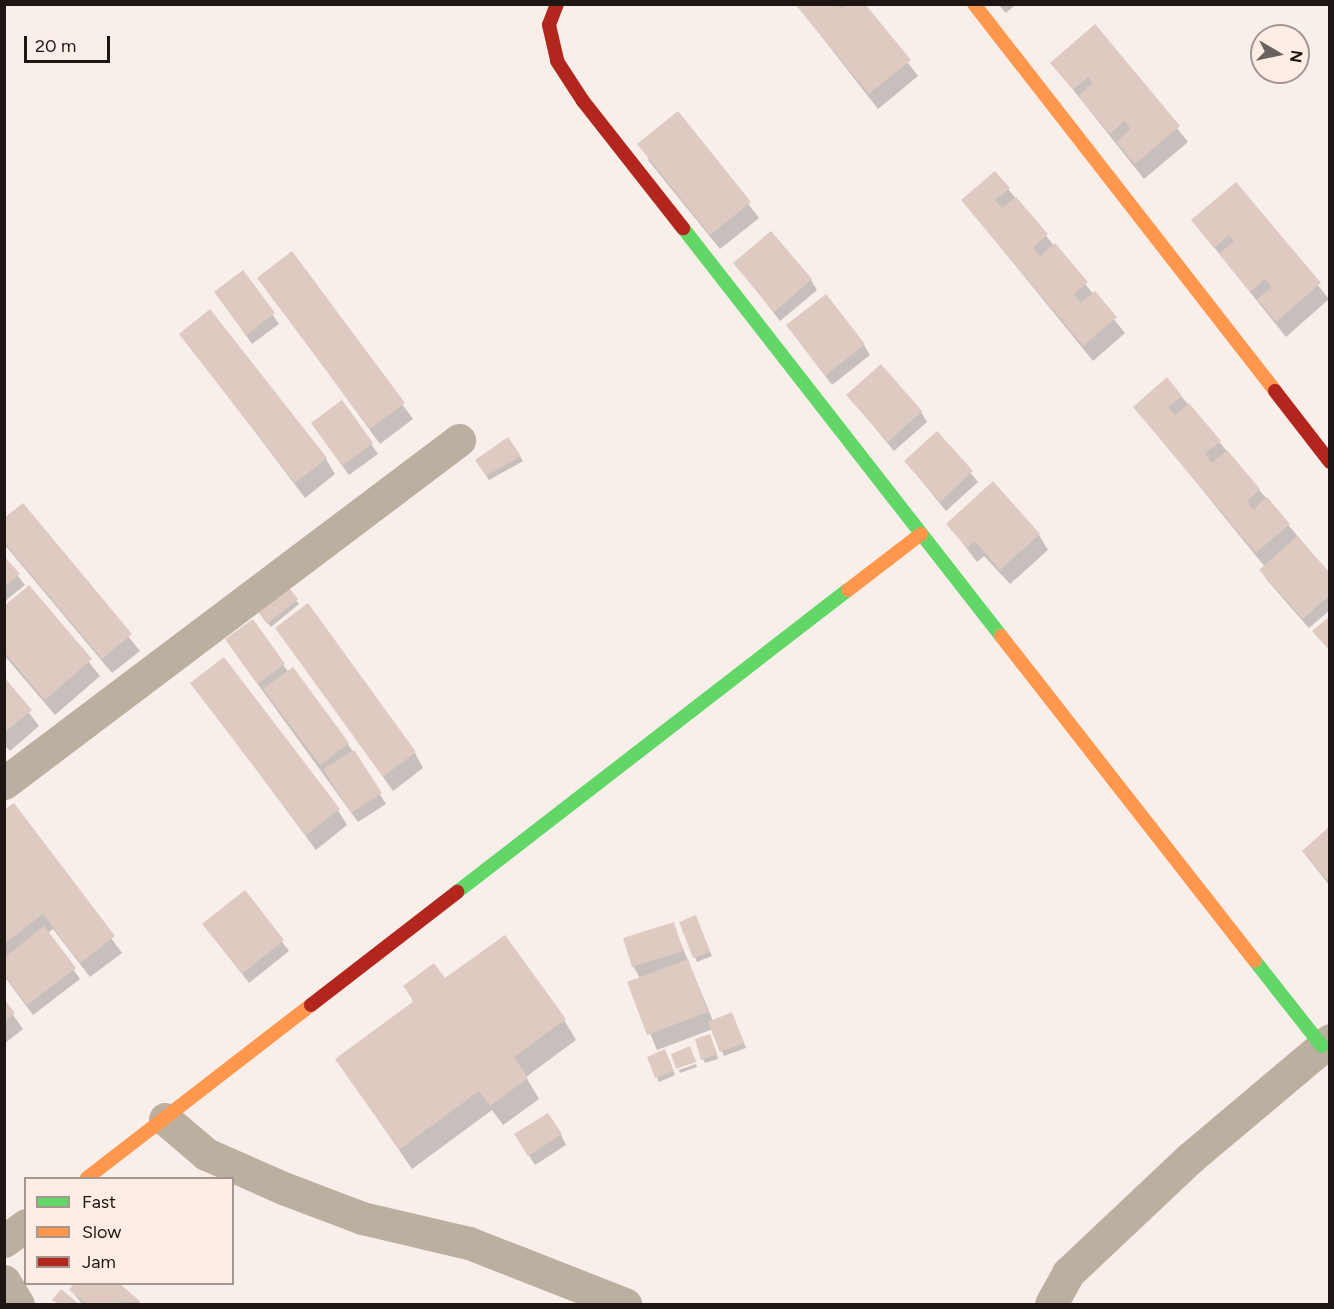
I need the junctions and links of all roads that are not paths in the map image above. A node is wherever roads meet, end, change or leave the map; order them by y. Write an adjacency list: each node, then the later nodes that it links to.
1 (557, 4): 5 (street)
2 (974, 4): 4 (street)
3 (459, 441): 6 (street)
4 (1329, 462)
5 (921, 534): 7 (street); 8 (street)
6 (4, 783)
7 (1326, 1043): 15 (street)
8 (165, 1119): 9 (street); 14 (street)
9 (90, 1177)
10 (24, 1226): 11 (street)
11 (4, 1241)
12 (4, 1281): 13 (street)
13 (18, 1305)
14 (625, 1305)
15 (1051, 1305)

